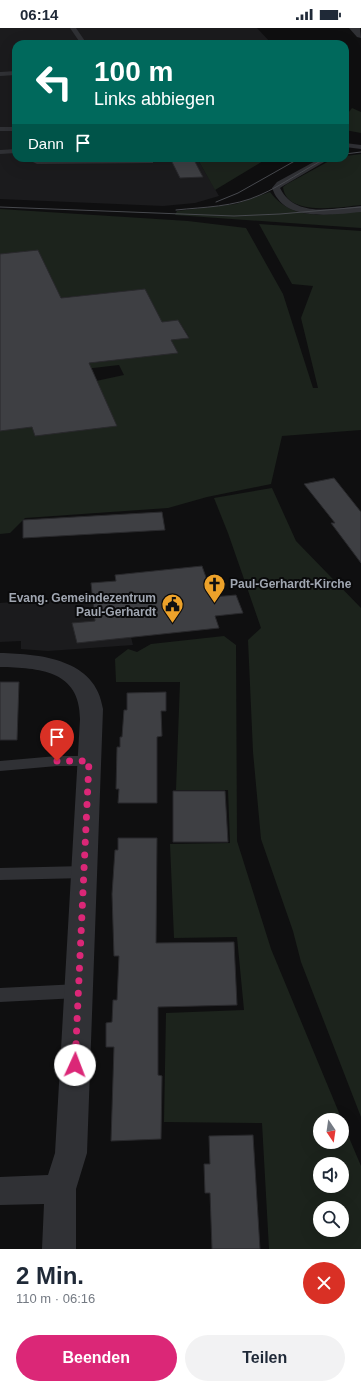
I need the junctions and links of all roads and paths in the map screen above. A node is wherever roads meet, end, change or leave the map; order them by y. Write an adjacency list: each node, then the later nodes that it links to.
1 (73, 28): 4 (lane)
2 (354, 28): 3 (street)
3 (361, 35)
4 (81, 40)
5 (4, 74): 6 (lane)
6 (11, 80)
7 (0, 129): 8 (lane)
8 (12, 129)
9 (349, 146): 10 (lane)
10 (361, 147)
11 (12, 151): 12 (lane)
12 (0, 152)
13 (361, 152): 14 (lane)
14 (349, 154)
15 (320, 162): 16 (lane)
16 (361, 209)
17 (0, 660): 18 (street)
18 (89, 761): 19 (lane); 20 (street)
19 (0, 766)
20 (84, 872): 21 (lane); 22 (street)
21 (0, 874)
22 (78, 991): 23 (lane); 24 (street)
23 (0, 995)
24 (60, 1189): 25 (street); 26 (street)
25 (0, 1191)
26 (59, 1249)

